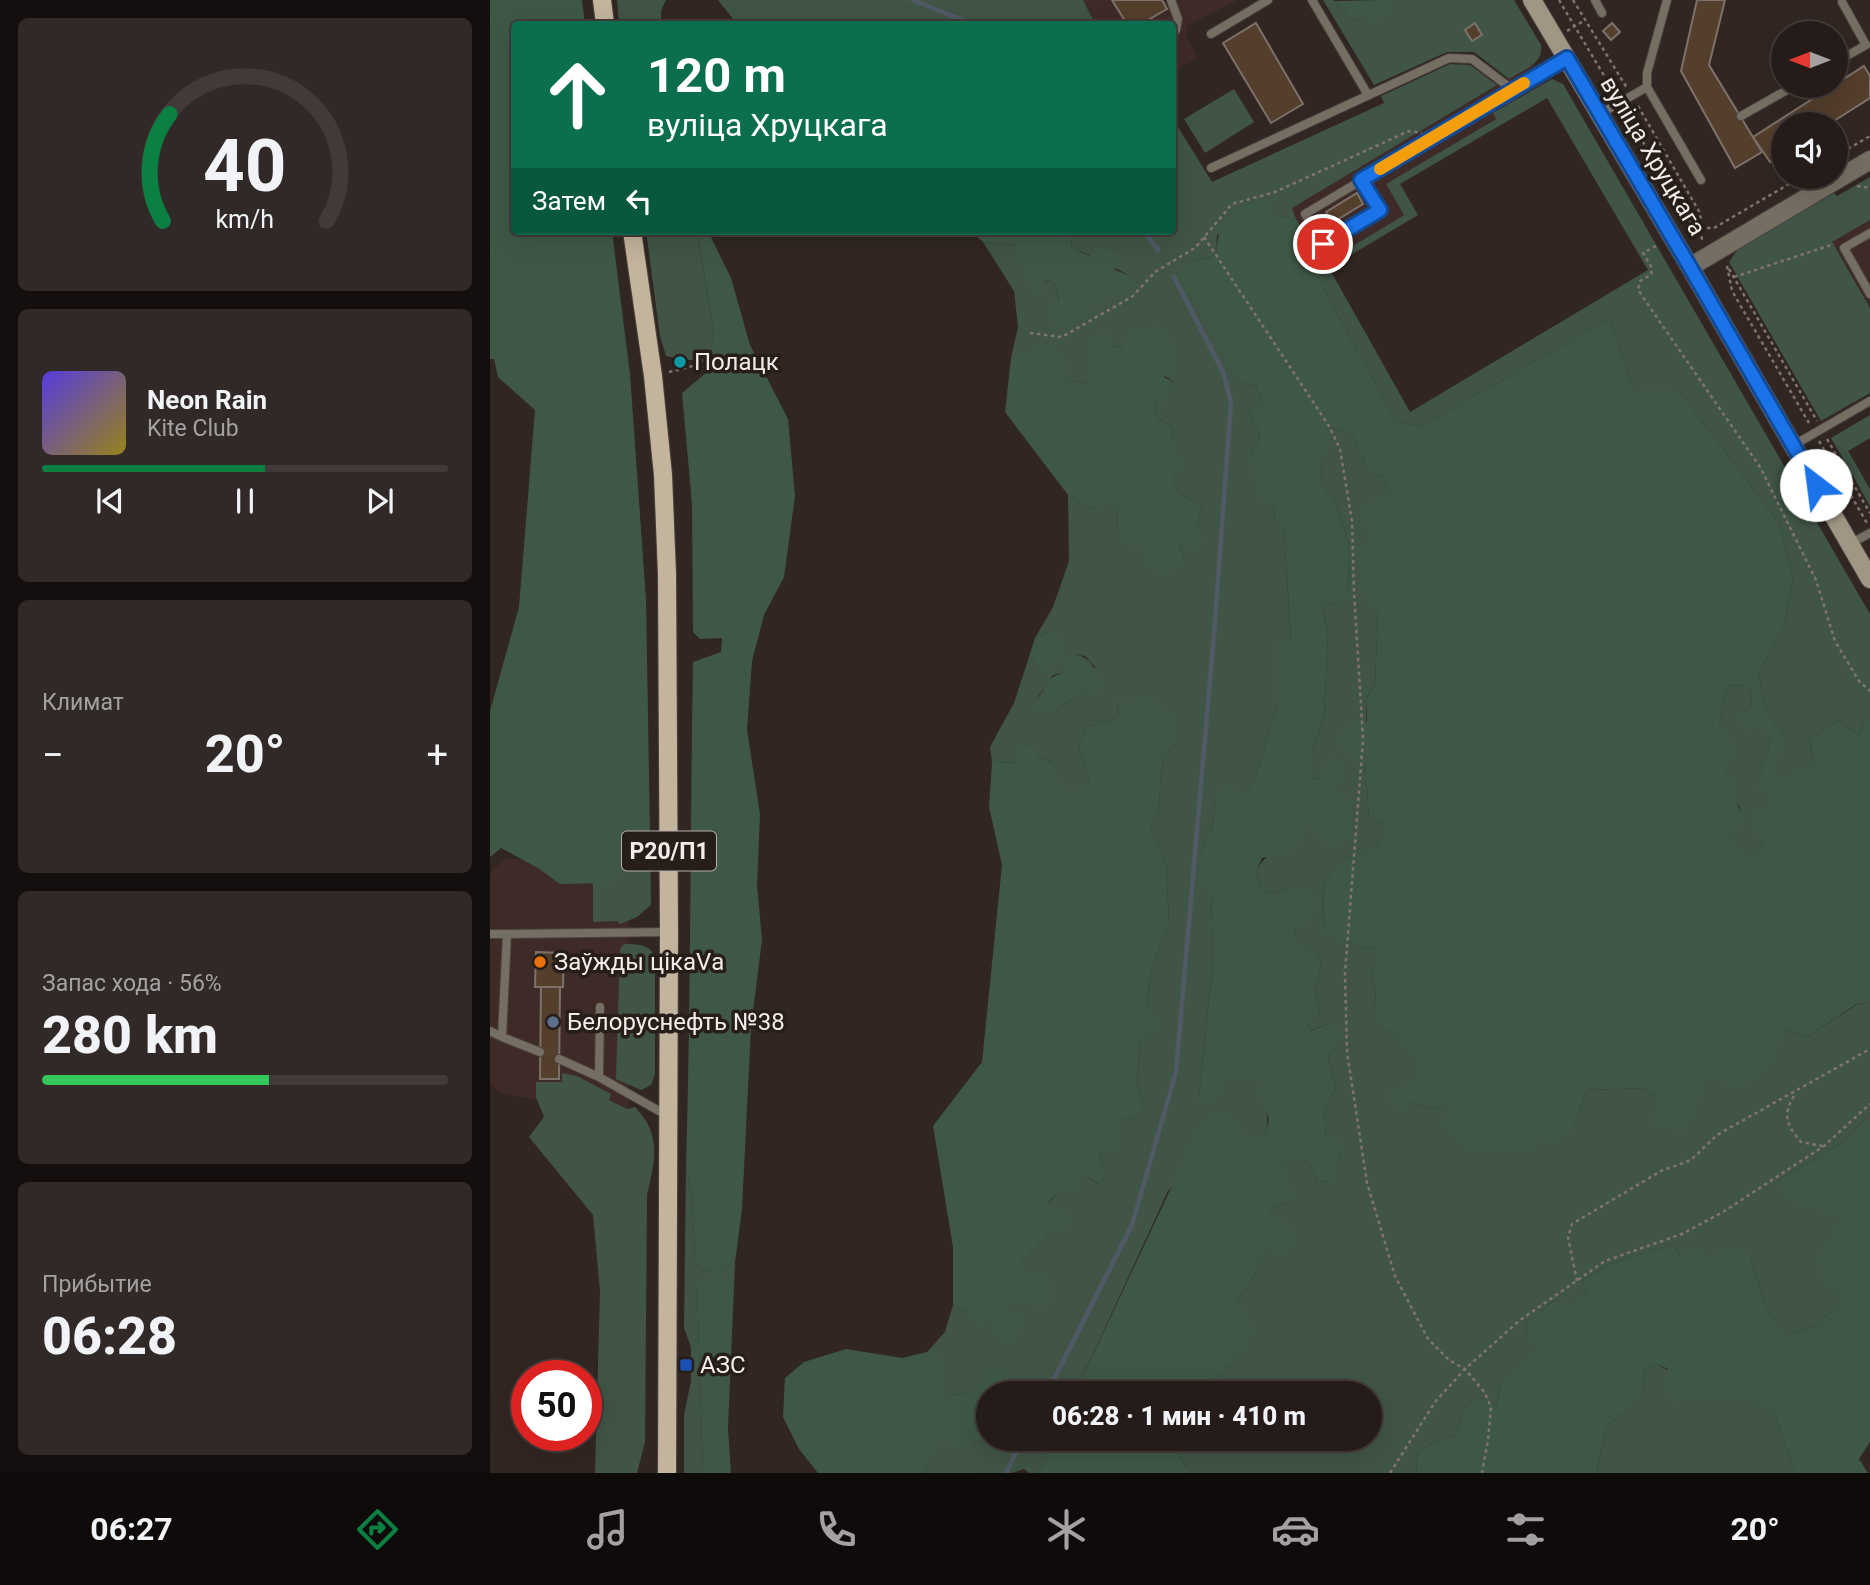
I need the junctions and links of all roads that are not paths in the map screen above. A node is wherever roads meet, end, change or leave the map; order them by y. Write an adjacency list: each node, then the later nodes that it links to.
1 (602, 0): 10 (main road)
2 (1171, 0): 11 (lane)
3 (1268, 0): 12 (lane)
4 (1312, 0): 17 (lane)
5 (1532, 0): 14 (main road, вуліца Хруцкага)
6 (1595, 0): 9 (lane)
7 (1667, 0): 15 (lane)
8 (1843, 1): 13 (lane)
9 (1602, 13)
10 (605, 21)
11 (1176, 30)
12 (1211, 34)
13 (1848, 55)
14 (1567, 58): 16 (lane); 19 (main road, вуліца Хруцкага)
15 (1647, 86): 19 (lane); 24 (lane)
16 (1513, 89): 17 (lane); 23 (lane)
17 (1368, 95): 22 (lane)
18 (1773, 98): 20 (lane)
19 (1600, 114): 27 (main road, вуліца Хруцкага)
20 (1741, 116)
21 (1870, 160): 27 (street, вуліца Хруцкага)
22 (1211, 168)
23 (1361, 180): 23 (lane)
24 (1701, 180)
25 (1870, 233): 28 (lane)
26 (633, 235): 34 (main road, Р20/П1)
27 (1690, 267): 30 (main road)
28 (1870, 294)
29 (1870, 401): 30 (lane)
30 (1793, 446): 32 (main road)
31 (1870, 531): 32 (lane)
32 (1850, 544): 33 (main road)
33 (1870, 579)
34 (669, 932): 36 (lane); 43 (main road, Р20/П1)
35 (490, 934): 36 (lane)
36 (507, 934): 39 (lane)
37 (600, 1007): 42 (lane)
38 (490, 1031): 39 (lane)
39 (502, 1037): 40 (lane)
40 (540, 1052)
41 (559, 1059): 42 (lane)
42 (599, 1077): 43 (lane)
43 (669, 1116): 44 (main road, Р20/П1)
44 (667, 1473)

